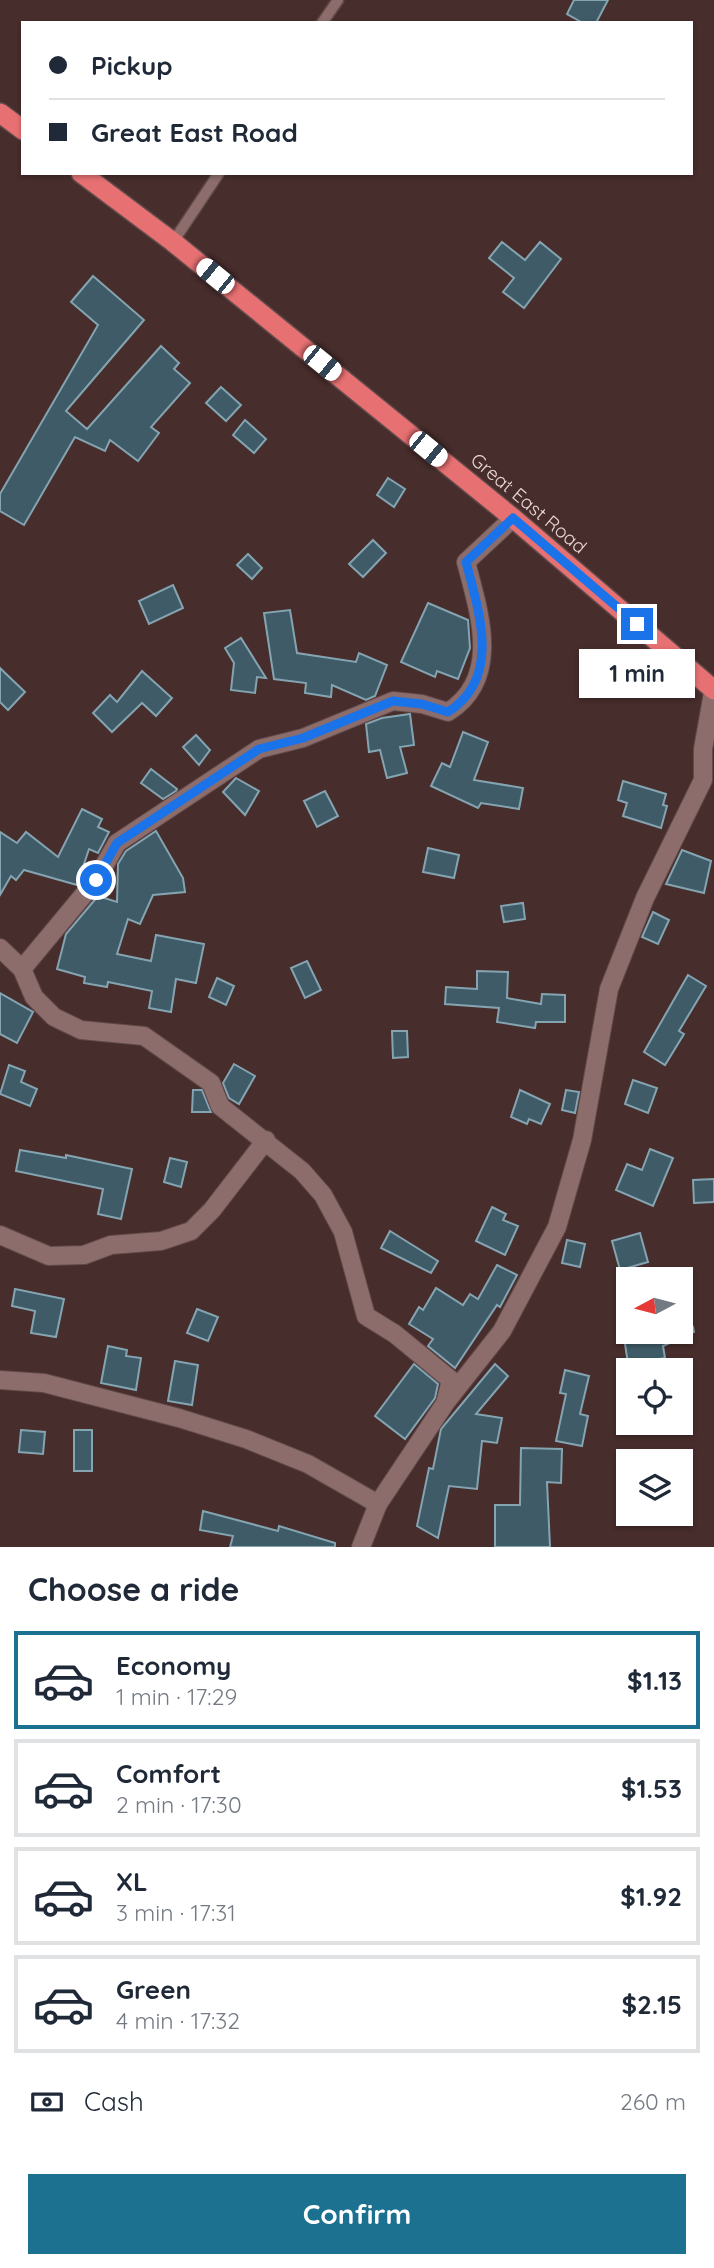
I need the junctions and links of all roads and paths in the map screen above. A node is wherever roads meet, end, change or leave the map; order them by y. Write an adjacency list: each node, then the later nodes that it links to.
1 (338, 0): 2 (lane)
2 (323, 21)
3 (0, 113): 4 (highway)
4 (21, 129)
5 (84, 175): 7 (highway, Great East Road)
6 (218, 175): 7 (lane)
7 (173, 242): 8 (highway, Great East Road)
8 (513, 518): 9 (highway, Great East Road); 13 (street)
9 (713, 689): 10 (street)
10 (709, 753): 11 (street)
11 (709, 780): 17 (street)
12 (0, 948): 13 (street)
13 (22, 969): 14 (street)
14 (266, 1140): 15 (street); 17 (street)
15 (0, 1234)
16 (0, 1380): 18 (street)
17 (446, 1402): 18 (street)
18 (378, 1504): 19 (street)
19 (361, 1547)

